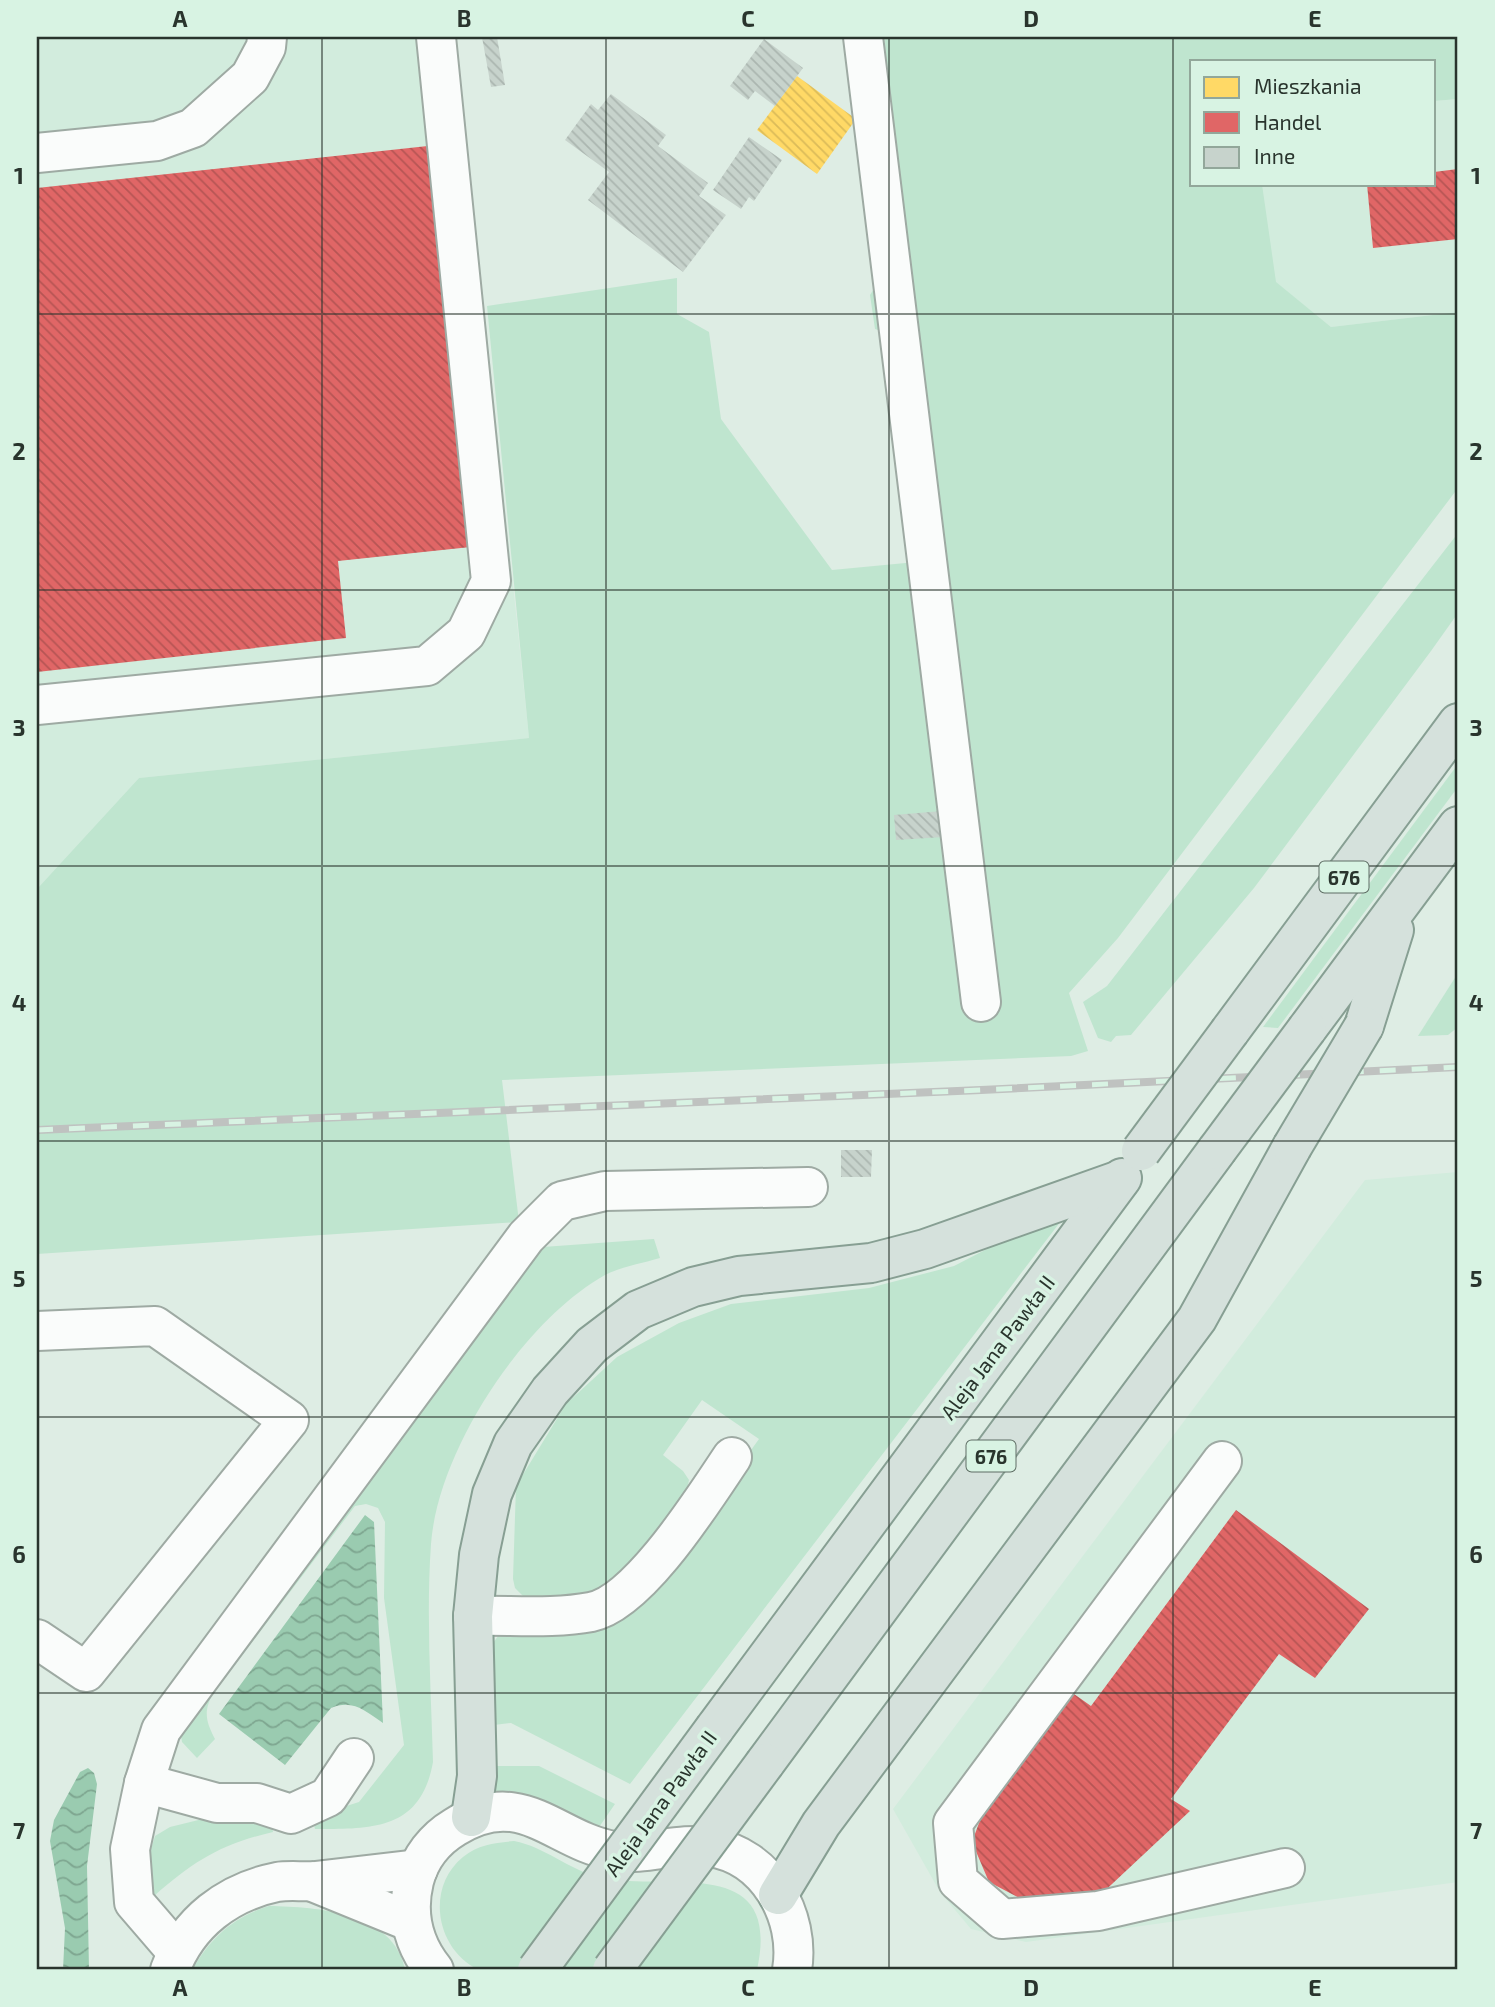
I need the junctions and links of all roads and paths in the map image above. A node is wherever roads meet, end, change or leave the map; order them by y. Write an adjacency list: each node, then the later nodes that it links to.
1 (267, 37): 4 (street)
2 (436, 37): 5 (street)
3 (863, 37): 9 (street)
4 (37, 153)
5 (37, 705)
6 (1458, 723): 10 (main road, Aleja Jana Pawła II / 676, bridge)
7 (1458, 826): 8 (main road, 676)
8 (1403, 901): 23 (main road, bridge); 29 (main road, 676, bridge)
9 (981, 1002)
10 (1131, 1166): 15 (main road); 28 (main road, Aleja Jana Pawła II / 676, bridge)
11 (808, 1187): 18 (street)
12 (37, 1331): 16 (street)
13 (732, 1457): 15 (street)
14 (1222, 1461): 20 (street)
15 (473, 1616): 19 (main road)
16 (37, 1639)
17 (354, 1758): 18 (street)
18 (144, 1783): 25 (street)
19 (471, 1817): 21 (street); 23 (street)
20 (1285, 1868)
21 (418, 1869): 22 (street); 24 (street)
22 (311, 1881): 24 (street); 25 (street)
23 (778, 1895): 26 (street)
24 (411, 1922): 27 (street)
25 (174, 1961)
26 (803, 1966)
27 (434, 1970)
28 (537, 1970)
29 (612, 1970)

